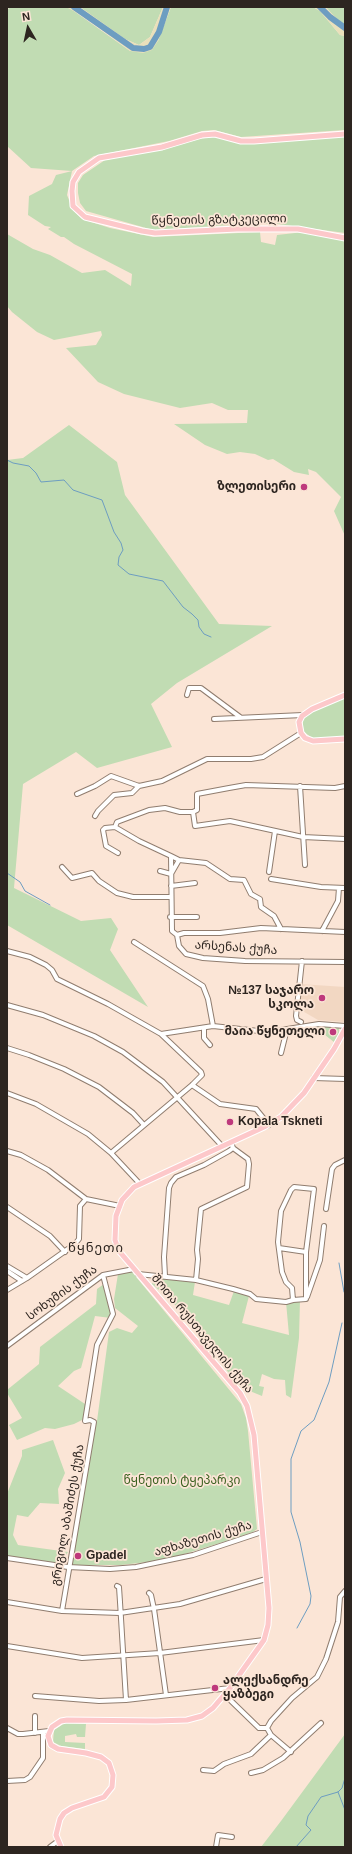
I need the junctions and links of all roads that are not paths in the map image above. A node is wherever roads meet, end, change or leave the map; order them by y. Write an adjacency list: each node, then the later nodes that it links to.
1 (345, 134): 2 (main road, წყნეთის გზატკეცილი)
2 (345, 238)
3 (187, 695): 7 (street)
4 (345, 695): 5 (main road)
5 (303, 715): 7 (street); 8 (main road)
6 (214, 718): 7 (street)
7 (241, 718)
8 (301, 733): 9 (main road); 10 (street)
9 (345, 739)
10 (139, 786): 13 (street); 15 (street)
11 (300, 786): 12 (street); 14 (street); 18 (street)
12 (345, 786)
13 (77, 794)
14 (193, 812): 16 (street); 17 (street)
15 (95, 816)
16 (115, 827): 20 (street); 21 (street)
17 (275, 830): 18 (street); 26 (street)
18 (303, 836): 19 (street); 23 (street)
19 (345, 839)
20 (118, 853)
21 (170, 856): 22 (street); 27 (street, არსენას ქუჩა)
22 (179, 860): 27 (street); 36 (street)
23 (304, 865)
24 (62, 867): 33 (street)
25 (160, 871): 27 (street)
26 (269, 872)
27 (171, 874): 30 (street, არსენას ქუჩა)
28 (271, 879): 31 (street)
29 (195, 883): 30 (street)
30 (171, 886): 33 (street, არსენას ქუჩა)
31 (339, 888): 32 (street); 37 (street)
32 (345, 888)
33 (171, 897): 34 (street, არსენას ქუჩა)
34 (170, 917): 35 (street); 39 (street, არსენას ქუჩა)
35 (197, 917)
36 (281, 928): 37 (street); 39 (street)
37 (322, 931): 38 (street)
38 (345, 932)
39 (177, 935): 42 (street, არსენას ქუჩა)
40 (134, 942): 46 (street)
41 (7, 951): 51 (street)
42 (302, 961): 43 (street, არსენას ქუჩა); 45 (street)
43 (345, 962)
44 (7, 1005): 59 (street)
45 (301, 1022)
46 (214, 1026): 48 (street); 49 (street)
47 (345, 1026): 49 (street)
48 (204, 1028): 51 (street); 52 (street)
49 (287, 1029): 54 (street)
50 (345, 1030): 55 (main road, შოთა რუსთაველის ქუჩა)
51 (161, 1034): 57 (street)
52 (210, 1045)
53 (7, 1048): 60 (street)
54 (281, 1053)
55 (314, 1078): 56 (street); 61 (main road, შოთა რუსთაველის ქუჩა)
56 (345, 1079)
57 (192, 1085): 59 (street); 61 (street)
58 (7, 1093): 66 (street)
59 (177, 1098): 60 (street); 63 (street)
60 (144, 1124): 66 (street)
61 (269, 1125): 62 (main road, შოთა რუსთაველის ქუჩა)
62 (231, 1142): 63 (main road, შოთა რუსთაველის ქუჩა); 64 (street)
63 (222, 1146): 68 (main road, შოთა რუსთაველის ქუჩა)
64 (233, 1148): 81 (street); 83 (street)
65 (7, 1151): 69 (street)
66 (111, 1153): 68 (street)
67 (345, 1160): 72 (street)
68 (140, 1184): 70 (main road, შოთა რუსთაველის ქუჩა)
69 (86, 1199): 70 (street); 75 (street)
70 (120, 1206): 78 (main road, შოთა რუსთაველის ქუჩა)
71 (7, 1207): 75 (street)
72 (326, 1209)
73 (324, 1226): 86 (street)
74 (279, 1248): 76 (street); 76 (street); 87 (street)
75 (65, 1252): 82 (street)
76 (306, 1252): 86 (street)
77 (7, 1266): 82 (street)
78 (136, 1271): 80 (street, სოხუმის ქუჩა); 81 (street, სოხუმის ქუჩა); 89 (main road, შოთა რუსთაველის ქუჩა)
79 (7, 1272): 84 (street)
80 (103, 1275): 88 (street, სოხუმის ქუჩა); 91 (street, გრიგოლ აბაშიძეს ქუჩა)
81 (164, 1276): 83 (street, სოხუმის ქუჩა)
82 (27, 1278): 84 (street)
83 (196, 1280): 87 (street, სოხუმის ქუჩა)
84 (22, 1281): 85 (street)
85 (7, 1290)
86 (306, 1299): 87 (street, სოხუმის ქუჩა)
87 (293, 1300)
88 (7, 1346)
89 (262, 1532): 91 (street, აფხაზეთის ქუჩა); 92 (main road, შოთა რუსთაველის ქუჩა)
90 (7, 1558): 91 (street, აფხაზეთის ქუჩა)
91 (68, 1567): 98 (street, გრიგოლ აბაშიძეს ქუჩა)
92 (266, 1579): 97 (street); 100 (main road, შოთა რუსთაველის ქუჩა)
93 (117, 1586): 99 (street)
94 (345, 1591): 112 (street)
95 (149, 1593): 97 (street)
96 (7, 1602): 98 (street)
97 (154, 1609): 99 (street); 102 (street)
98 (62, 1611): 99 (street)
99 (120, 1613): 103 (street)
100 (264, 1640): 102 (street); 104 (main road, შოთა რუსთაველის ქუჩა)
101 (7, 1646): 103 (street)
102 (160, 1653): 103 (street); 105 (street)
103 (123, 1657): 108 (street)
104 (230, 1688): 105 (street); 106 (main road, შოთა რუსთაველის ქუჩა)
105 (166, 1695): 108 (street)
106 (225, 1695): 112 (street); 113 (main road, შოთა რუსთაველის ქუჩა)
107 (35, 1696): 108 (street)
108 (126, 1700)
109 (35, 1716): 115 (street)
110 (321, 1724): 117 (street)
111 (7, 1728): 115 (street)
112 (267, 1728): 116 (street)
113 (49, 1731): 114 (street); 122 (main road)
114 (43, 1732): 115 (street); 120 (street)
115 (35, 1733)
116 (271, 1735): 117 (street); 118 (street)
117 (291, 1752): 119 (street)
118 (203, 1770)
119 (251, 1773)
120 (7, 1781)
121 (232, 1837): 125 (street)
122 (58, 1841): 123 (street); 124 (main road)
123 (50, 1847)
124 (61, 1847)
125 (216, 1847)

